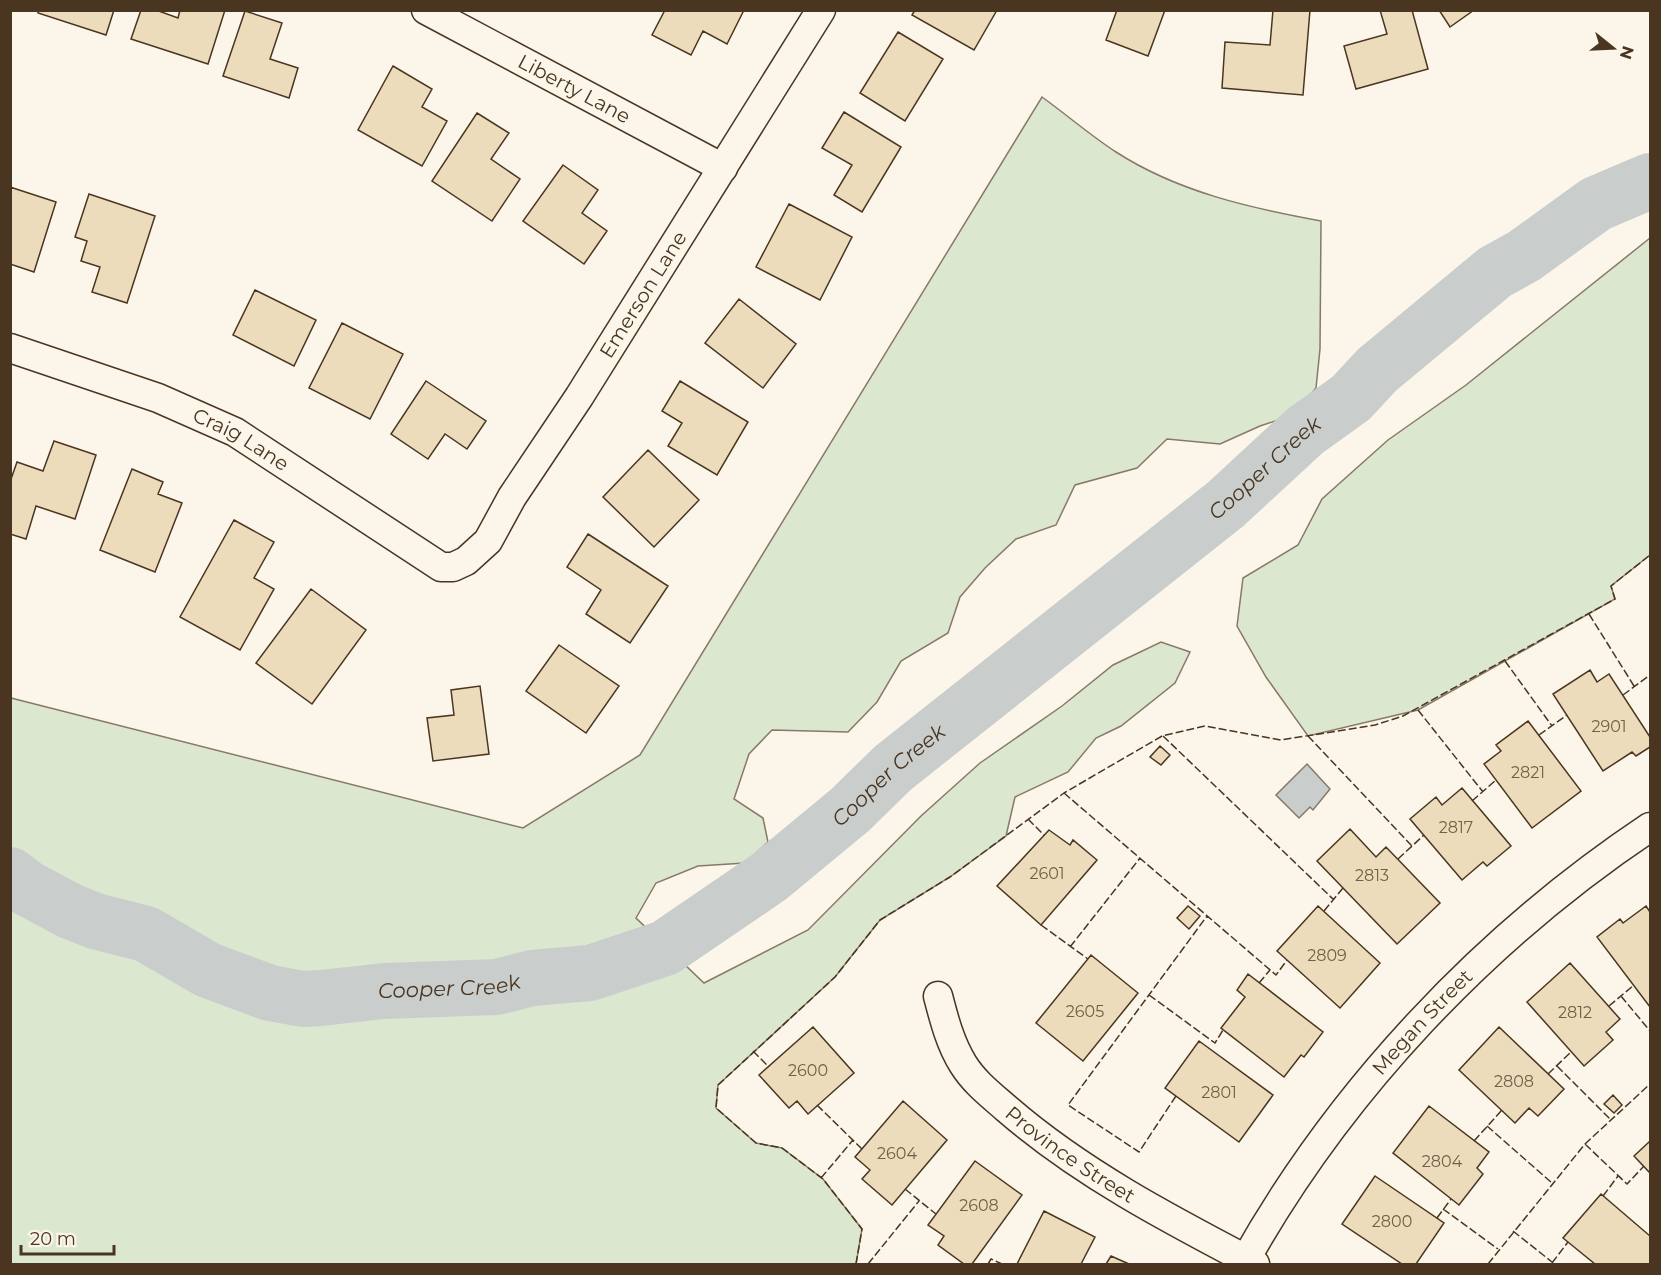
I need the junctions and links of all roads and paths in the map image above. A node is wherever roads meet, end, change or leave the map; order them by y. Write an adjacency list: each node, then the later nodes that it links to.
1 (426, 10): 3 (street, Liberty Lane)
2 (821, 10): 3 (street, Emerson Lane)
3 (723, 168): 5 (street, Emerson Lane)
4 (10, 348): 5 (street, Craig Lane)
5 (453, 567)
6 (1650, 827): 8 (street, Megan Street)
7 (938, 996): 8 (street, Province Street)
8 (1248, 1263)

